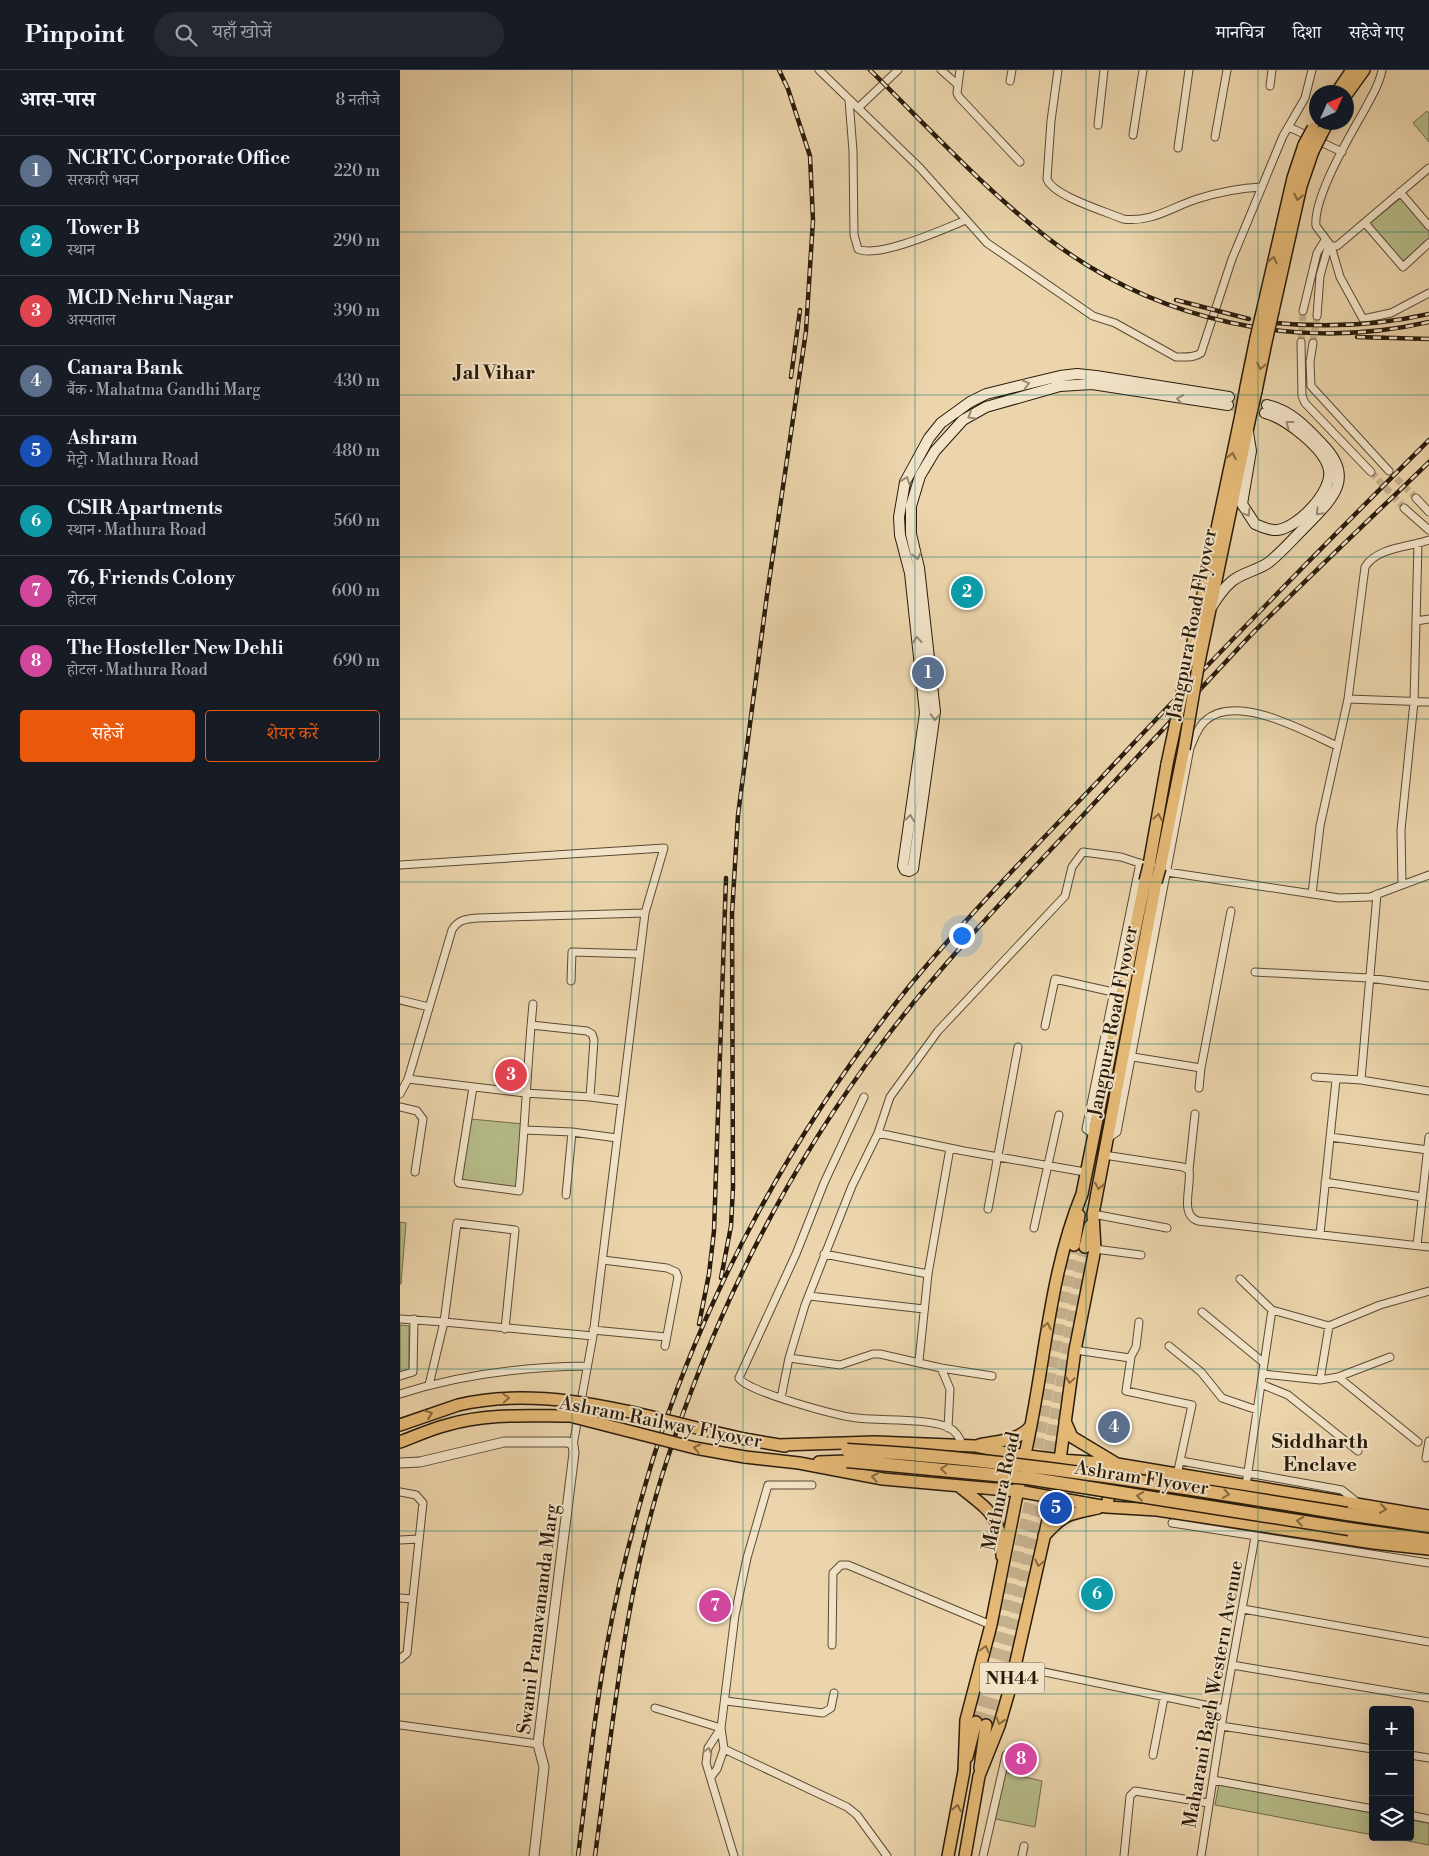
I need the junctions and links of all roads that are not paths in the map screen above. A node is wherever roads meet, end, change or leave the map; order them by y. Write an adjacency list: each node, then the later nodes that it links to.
1 (819, 70): 21 (street)
2 (898, 70): 22 (street)
3 (941, 70): 20 (street)
4 (960, 70): 20 (street)
5 (1012, 70): 16 (street)
6 (1058, 70): 33 (street)
7 (1104, 70): 23 (street)
8 (1143, 70): 27 (street)
9 (1190, 70): 29 (street)
10 (1227, 70): 28 (street)
11 (1272, 70): 19 (street)
12 (1312, 70): 24 (street)
13 (1352, 70): 17 (main road)
14 (1364, 70): 18 (main road)
15 (1382, 70): 30 (street)
16 (1010, 81)
17 (1342, 85)
18 (1353, 85)
19 (1270, 86)
20 (958, 89): 31 (street)
21 (849, 100): 22 (street); 35 (street)
22 (858, 108): 35 (street)
23 (1098, 125)
24 (1289, 127): 30 (street); 33 (street)
25 (1313, 130): 102 (main road, Jangpura Road Flyover, one-way to 25, bridge)
26 (1324, 130): 47 (main road, Jangpura Road Flyover, one-way to 47, bridge)
27 (1133, 135)
28 (1215, 137)
29 (1178, 148)
30 (1342, 152): 38 (street)
31 (1020, 162)
32 (1429, 168): 34 (street)
33 (1262, 187): 35 (street)
34 (1400, 192): 36 (street); 37 (street)
35 (966, 220)
36 (1364, 222): 38 (street); 39 (street)
37 (1429, 226)
38 (1329, 243): 40 (street); 41 (street); 42 (street)
39 (1429, 243)
40 (1429, 293)
41 (1303, 311)
42 (1317, 316)
43 (1301, 342): 50 (street)
44 (1312, 343): 49 (street)
45 (1229, 401): 45 (main road, one-way to 45)
46 (1266, 409): 48 (main road)
47 (1248, 431): 48 (main road, one-way to 48); 57 (main road, Jangpura Road Flyover)
48 (1334, 470): 57 (main road, one-way to 57)
49 (1389, 471)
50 (1371, 472)
51 (1416, 498): 53 (street)
52 (1404, 508): 54 (street)
53 (1429, 512)
54 (1429, 530)
55 (1429, 540): 56 (street)
56 (1418, 543): 59 (street); 60 (street)
57 (1210, 609): 105 (main road, Jangpura Road Flyover, bridge)
58 (1429, 619): 59 (street)
59 (1416, 621): 61 (street)
60 (1348, 699): 61 (street); 63 (street)
61 (1414, 702): 62 (street); 68 (street)
62 (1429, 702)
63 (1337, 746): 66 (street); 69 (street)
64 (1140, 863): 66 (street); 78 (street); 106 (street)
65 (400, 865): 72 (street)
66 (1167, 872): 69 (street); 85 (street)
67 (1429, 875): 68 (street)
68 (1402, 885): 70 (street)
69 (1312, 894): 70 (street)
70 (1377, 894): 75 (street)
71 (1231, 911): 86 (street)
72 (644, 913): 73 (street); 81 (street)
73 (639, 954): 76 (street); 98 (street)
74 (1254, 972): 75 (street)
75 (1369, 978): 77 (street); 90 (street)
76 (571, 981)
77 (1429, 986)
78 (1113, 992): 83 (street); 102 (street)
79 (400, 1000): 81 (street)
80 (533, 1004): 82 (street)
81 (429, 1008): 88 (street)
82 (531, 1025): 95 (street); 96 (street)
83 (1045, 1026)
84 (1018, 1047): 113 (street)
85 (1133, 1057): 86 (street); 105 (street)
86 (1201, 1068): 92 (street)
87 (1315, 1078): 89 (street)
88 (408, 1079): 91 (street); 94 (street)
89 (1336, 1080): 90 (street); 107 (street)
90 (1360, 1080): 93 (street)
91 (473, 1087): 95 (street); 103 (street)
92 (1199, 1088)
93 (1429, 1091)
94 (400, 1094)
95 (526, 1094): 96 (street); 103 (street)
96 (590, 1097): 98 (street)
97 (864, 1097): 166 (street)
98 (621, 1101): 109 (street)
99 (400, 1107): 116 (street)
100 (1059, 1114): 114 (street)
101 (1195, 1114): 115 (street)
102 (1094, 1128): 117 (main road, Mathura Road)
103 (525, 1130): 104 (street)
104 (572, 1132): 109 (street); 120 (street)
105 (1109, 1132): 112 (main road)
106 (878, 1133): 110 (street); 130 (street)
107 (1330, 1137): 111 (street); 118 (street)
108 (1429, 1137): 111 (street)
109 (618, 1138): 132 (street)
110 (950, 1148): 113 (street); 133 (street)
111 (1428, 1150): 121 (street)
112 (1104, 1155): 115 (street); 123 (main road, one-way to 123)
113 (998, 1156): 114 (street); 122 (street)
114 (1047, 1164): 117 (street); 124 (street)
115 (1189, 1170): 126 (street)
116 (415, 1172)
117 (1085, 1172): 119 (main road, Mathura Road)
118 (1325, 1182): 121 (street); 126 (street)
119 (1082, 1194): 129 (main road); 170 (main road, Mathura Road, one-way to 119)
120 (566, 1195)
121 (1422, 1197): 127 (street)
122 (988, 1209)
123 (1093, 1214): 125 (street); 129 (main road)
124 (1034, 1228)
125 (1167, 1228)
126 (1320, 1234): 127 (street)
127 (1417, 1245): 128 (street)
128 (1429, 1246)
129 (1085, 1247): 131 (street); 150 (main road)
130 (824, 1254): 133 (street); 136 (street)
131 (1141, 1255)
132 (603, 1260): 146 (street); 147 (street)
133 (928, 1274): 137 (street)
134 (1240, 1279): 138 (street)
135 (1429, 1291): 144 (street)
136 (809, 1296): 137 (street); 153 (street)
137 (924, 1309): 154 (street)
138 (1272, 1310): 144 (street); 155 (street)
139 (1202, 1312): 155 (street)
140 (400, 1319): 141 (street)
141 (414, 1320): 142 (street); 159 (street)
142 (444, 1322): 145 (street); 145 (street); 163 (street)
143 (1139, 1322): 151 (street)
144 (1329, 1326): 162 (street)
145 (504, 1329): 146 (street)
146 (593, 1333): 147 (street); 156 (street)
147 (666, 1337): 148 (street)
148 (665, 1346)
149 (1169, 1346): 167 (street)
150 (1075, 1350): 151 (street); 168 (main road, one-way to 168)
151 (1131, 1357): 184 (street)
152 (1390, 1357): 161 (street)
153 (789, 1358): 154 (street); 166 (street)
154 (919, 1361): 157 (street)
155 (1264, 1364): 158 (street)
156 (586, 1366): 163 (street); 177 (street)
157 (941, 1368): 160 (street); 171 (street)
158 (1263, 1374): 162 (street); 164 (street)
159 (400, 1376)
160 (992, 1376)
161 (1338, 1377): 162 (street); 174 (street)
162 (1320, 1380)
163 (430, 1384): 165 (street)
164 (1261, 1384): 167 (street); 179 (street)
165 (400, 1394)
166 (781, 1398): 171 (street)
167 (1257, 1410): 190 (street)
168 (1065, 1420): 183 (main road); 187 (main road)
169 (400, 1425): 176 (main road, Ashram Railway Flyover, one-way to 176, bridge)
170 (1032, 1426): 178 (main road); 180 (main road, Mathura Road)
171 (948, 1428): 175 (street)
172 (1429, 1441): 182 (street)
173 (400, 1442): 186 (main road, Ashram Railway Flyover, one-way to 173, bridge)
174 (1418, 1442)
175 (962, 1444): 176 (main road); 178 (main road)
176 (778, 1445): 181 (main road)
177 (573, 1446): 185 (street); 227 (street, Swami Pranavananda Marg)
178 (975, 1446): 180 (main road); 192 (main road)
179 (1358, 1451)
180 (1025, 1454): 183 (main road); 193 (main road, Mathura Road / NH44)
181 (847, 1455): 186 (main road); 200 (highway, Ashram Flyover, one-way to 200, bridge); 205 (highway, Ashram Flyover, one-way to 181, bridge)
182 (1426, 1458)
183 (1060, 1460): 187 (main road); 195 (main road, NH44)
184 (1181, 1461): 189 (street); 190 (street)
185 (400, 1463)
186 (799, 1463): 192 (main road, one-way to 186)
187 (1117, 1464): 188 (main road); 196 (main road)
188 (1163, 1472): 189 (main road); 197 (main road)
189 (1177, 1475): 190 (main road)
190 (1247, 1480): 198 (main road, one-way to 198)
191 (812, 1485): 221 (street)
192 (959, 1486): 193 (main road); 208 (main road)
193 (1018, 1491): 195 (main road); 208 (main road, Mathura Road / NH44)
194 (400, 1492): 203 (street)
195 (1053, 1498): 196 (main road); 201 (main road, NH44)
196 (1107, 1506): 197 (main road); 201 (main road)
197 (1157, 1510): 206 (main road)
198 (1429, 1516)
199 (1172, 1523): 202 (street)
200 (1429, 1526)
201 (1044, 1536): 217 (main road, NH44, one-way to 217)
202 (1256, 1537): 207 (street); 211 (street, Maharani Bagh Western Avenue)
203 (419, 1539): 204 (street); 210 (street)
204 (400, 1540)
205 (1429, 1540)
206 (1429, 1549)
207 (1429, 1563)
208 (1002, 1565): 212 (main road, Mathura Road / NH44)
209 (400, 1598): 210 (street)
210 (412, 1599): 215 (street)
211 (1243, 1609): 213 (street); 216 (street, Maharani Bagh Western Avenue)
212 (991, 1625): 214 (street); 234 (main road, Mathura Road / NH44, one-way to 212)
213 (1429, 1642)
214 (832, 1645)
215 (400, 1658)
216 (1232, 1665): 220 (street); 223 (street, Maharani Bagh Western Avenue)
217 (1015, 1666): 219 (street); 235 (main road, NH44, one-way to 235)
218 (834, 1693): 221 (street)
219 (1164, 1698): 223 (street); 231 (street)
220 (1429, 1698)
221 (726, 1701): 226 (street)
222 (655, 1708): 226 (street)
223 (1224, 1709): 225 (street, Maharani Bagh Western Avenue)
224 (400, 1725): 227 (street)
225 (1221, 1726): 228 (street); 237 (street, Maharani Bagh Western Avenue)
226 (721, 1728): 229 (street); 236 (street, one-way to 226)
227 (538, 1744): 243 (street, Swami Pranavananda Marg)
228 (1369, 1748)
229 (724, 1749): 236 (street); 245 (street)
230 (1006, 1755): 248 (street)
231 (1153, 1755)
232 (1414, 1756): 233 (street)
233 (1429, 1758)
234 (964, 1771): 235 (main road); 246 (main road, Mathura Road / NH44, one-way to 234)
235 (979, 1776): 247 (main road, NH44)
236 (711, 1777): 244 (street)
237 (1213, 1780): 238 (street, Maharani Bagh Western Avenue); 239 (street)
238 (1208, 1803): 250 (street); 251 (street, Maharani Bagh Western Avenue)
239 (1369, 1808)
240 (1414, 1816): 241 (street)
241 (1429, 1819)
242 (1024, 1846): 249 (street)
243 (534, 1856)
244 (734, 1856)
245 (887, 1856)
246 (948, 1856)
247 (965, 1856)
248 (983, 1856)
249 (1022, 1856)
250 (1124, 1856)
251 (1201, 1856)

